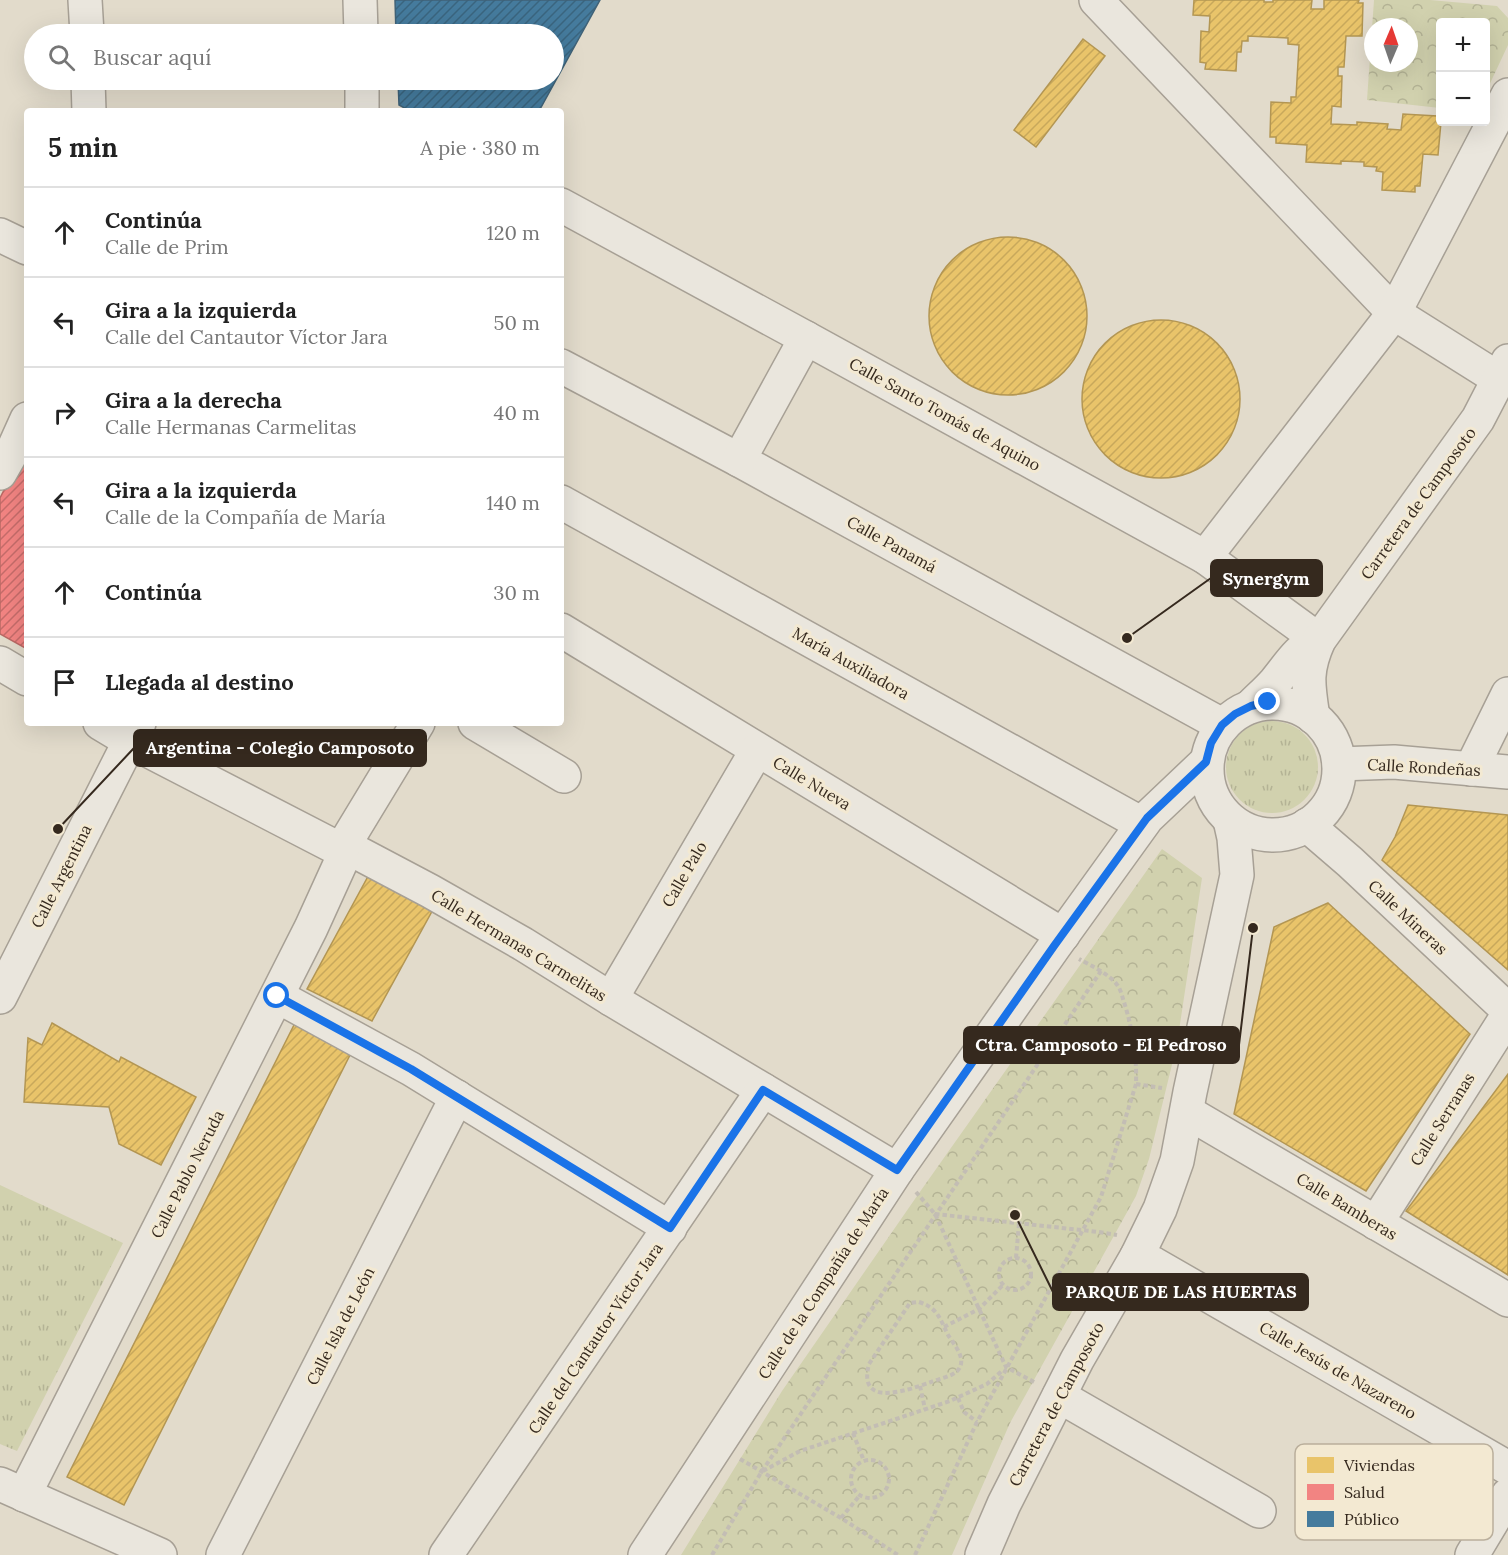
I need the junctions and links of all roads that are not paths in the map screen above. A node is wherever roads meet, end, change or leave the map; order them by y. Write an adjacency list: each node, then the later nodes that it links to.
1 (85, 0): 4 (street)
2 (360, 0): 5 (street)
3 (1096, 0): 12 (street)
4 (86, 24)
5 (361, 24)
6 (88, 90): 8 (street)
7 (1508, 94): 12 (street)
8 (89, 108)
9 (564, 207): 13 (street, Calle Santo Tomás de Aquino)
10 (0, 235): 11 (street)
11 (24, 247)
12 (1394, 313): 15 (street); 20 (street)
13 (806, 338): 18 (street); 20 (street, Calle Santo Tomás de Aquino)
14 (564, 368): 18 (street, Calle Panamá)
15 (1503, 370): 22 (street, Carretera de Camposoto)
16 (24, 426): 17 (street)
17 (10, 456)
18 (739, 460): 28 (street, Calle Panamá)
19 (564, 504): 40 (street, María Auxiliadora)
20 (1205, 557): 22 (street, Calle Santo Tomás de Aquino)
21 (564, 632): 33 (street, Calle Nueva)
22 (1319, 640): 26 (street, Carretera de Camposoto); 27 (street, Carretera de Camposoto)
23 (0, 663): 24 (street)
24 (24, 677)
25 (1508, 694): 36 (street)
26 (1251, 706): 27 (street); 28 (street)
27 (1313, 717): 35 (street)
28 (1222, 725): 34 (street)
29 (112, 726): 32 (street, Calle Hermanas Carmelitas)
30 (416, 726): 43 (street, Calle Pablo Neruda)
31 (480, 726): 38 (street)
32 (135, 732): 43 (street, Calle Hermanas Carmelitas); 47 (street, Calle Argentina)
33 (757, 750): 45 (street, Calle Nueva); 48 (street, Calle Palo)
34 (1206, 762): 39 (street); 40 (street, Calle de la Compañía de María)
35 (1339, 764): 36 (street, Calle Rondeñas); 41 (street)
36 (1471, 769): 37 (street, Calle Rondeñas)
37 (1508, 772)
38 (564, 776)
39 (1230, 820): 42 (street); 44 (street, Carretera de Camposoto)
40 (1142, 824): 45 (street, Calle de la Compañía de María)
41 (1307, 825): 42 (street); 49 (street, Calle Mineras)
42 (1269, 835): 44 (street, Carretera de Camposoto)
43 (341, 850): 46 (street, Calle Pablo Neruda); 48 (street, Calle Hermanas Carmelitas)
44 (1237, 875): 53 (street, Carretera de Camposoto)
45 (1058, 941): 54 (street, Calle de la Compañía de María)
46 (277, 996): 52 (street); 63 (street, Calle Pablo Neruda)
47 (0, 997)
48 (610, 999): 51 (street, Calle Hermanas Carmelitas)
49 (1508, 1010)
50 (1508, 1015): 55 (street, Calle Serranas)
51 (763, 1090): 54 (street, Calle Hermanas Carmelitas); 56 (street, Calle del Cantautor Víctor Jara)
52 (457, 1097): 56 (street); 69 (street, Calle Isla de León)
53 (1187, 1112): 55 (street, Calle Bamberas); 57 (street, Carretera de Camposoto)
54 (897, 1170): 71 (street, Calle de la Compañía de María)
55 (1376, 1223): 58 (street, Calle Bamberas)
56 (670, 1228): 70 (street, Calle del Cantautor Víctor Jara)
57 (1139, 1251): 59 (street, Carretera de Camposoto); 60 (street, Calle Jesús de Nazareno)
58 (1508, 1300)
59 (1059, 1396): 65 (street); 72 (street, Carretera de Camposoto)
60 (1468, 1444)
61 (1493, 1458): 62 (street, Calle Jesús de Nazareno)
62 (1508, 1467)
63 (12, 1490): 68 (street)
64 (1508, 1495): 66 (street)
65 (1259, 1511)
66 (1493, 1520)
67 (1481, 1540): 73 (street)
68 (160, 1555)
69 (223, 1555)
70 (446, 1555)
71 (645, 1555)
72 (982, 1555)
73 (1472, 1555)

